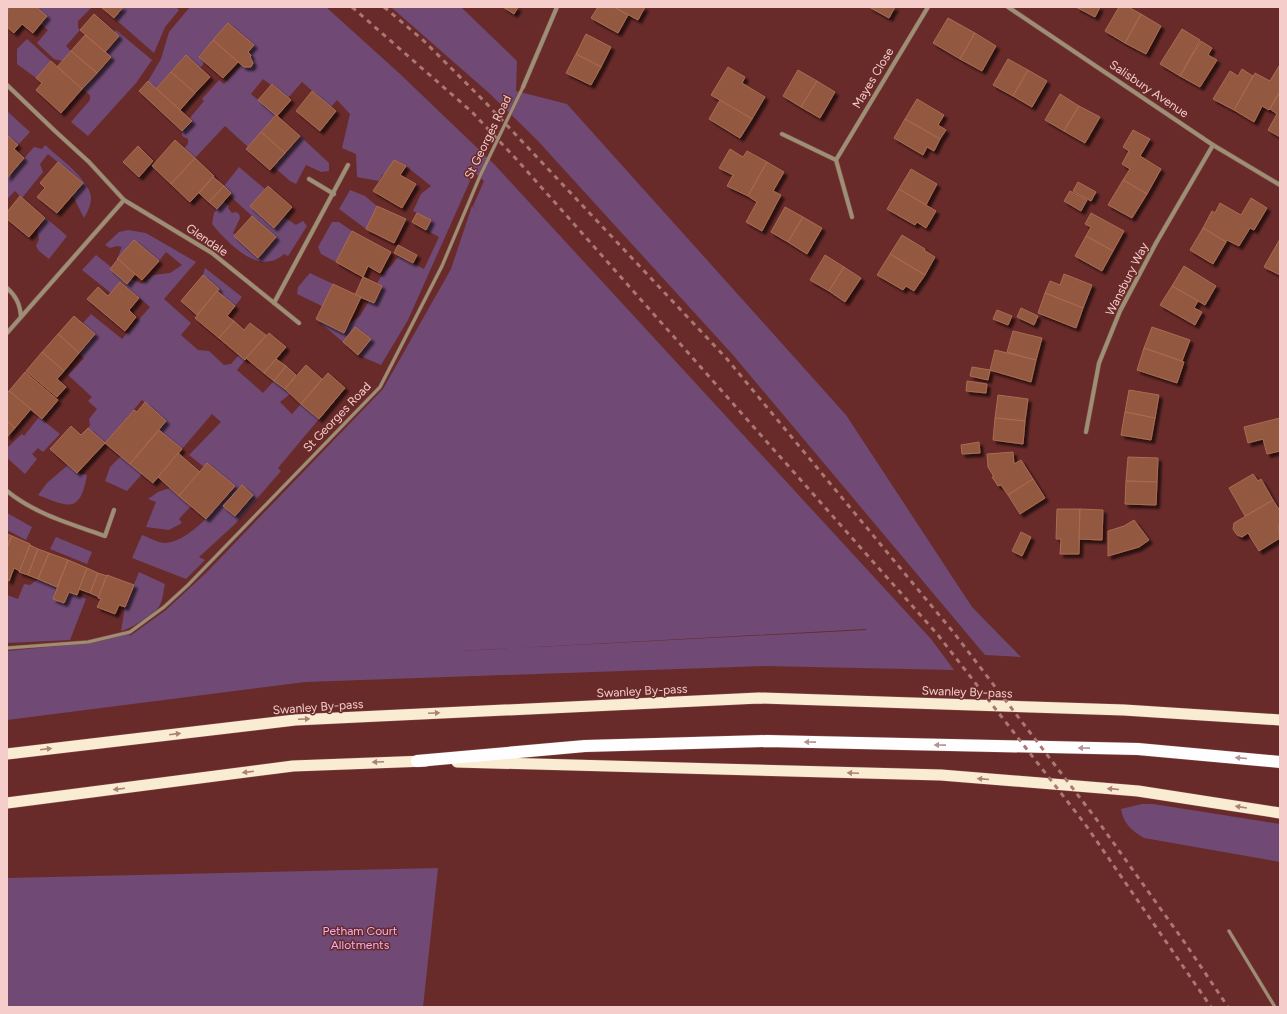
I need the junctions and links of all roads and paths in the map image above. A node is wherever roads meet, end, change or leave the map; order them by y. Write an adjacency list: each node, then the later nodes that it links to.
1 (556, 7): 5 (street, St Georges Road)
2 (928, 7): 8 (street, Mayes Close)
3 (1008, 7): 7 (street, Salisbury Avenue)
4 (7, 85): 13 (street, Glendale)
5 (523, 87): 23 (lane, St Georges Road)
6 (782, 134): 8 (street)
7 (1214, 145): 11 (street, Salisbury Avenue); 20 (street, Wansbury Way)
8 (836, 160): 14 (street)
9 (348, 165): 12 (street)
10 (309, 179): 12 (street)
11 (1280, 185)
12 (334, 194): 16 (street)
13 (124, 200): 16 (street, Glendale); 17 (street)
14 (852, 217)
15 (7, 288): 17 (street)
16 (274, 304): 18 (street, Glendale)
17 (21, 317): 19 (street)
18 (299, 323)
19 (7, 333)
20 (1086, 432)
21 (7, 491): 22 (street)
22 (114, 510)
23 (7, 648)
24 (1280, 720): 25 (highway, Swanley By-pass, one-way to 24)
25 (7, 754)
26 (417, 761): 27 (highway, one-way to 26); 28 (highway, one-way to 28); 29 (highway, one-way to 26)
27 (1280, 762)
28 (7, 803)
29 (1280, 813)
30 (1229, 930): 31 (lane)
31 (1276, 1007)

